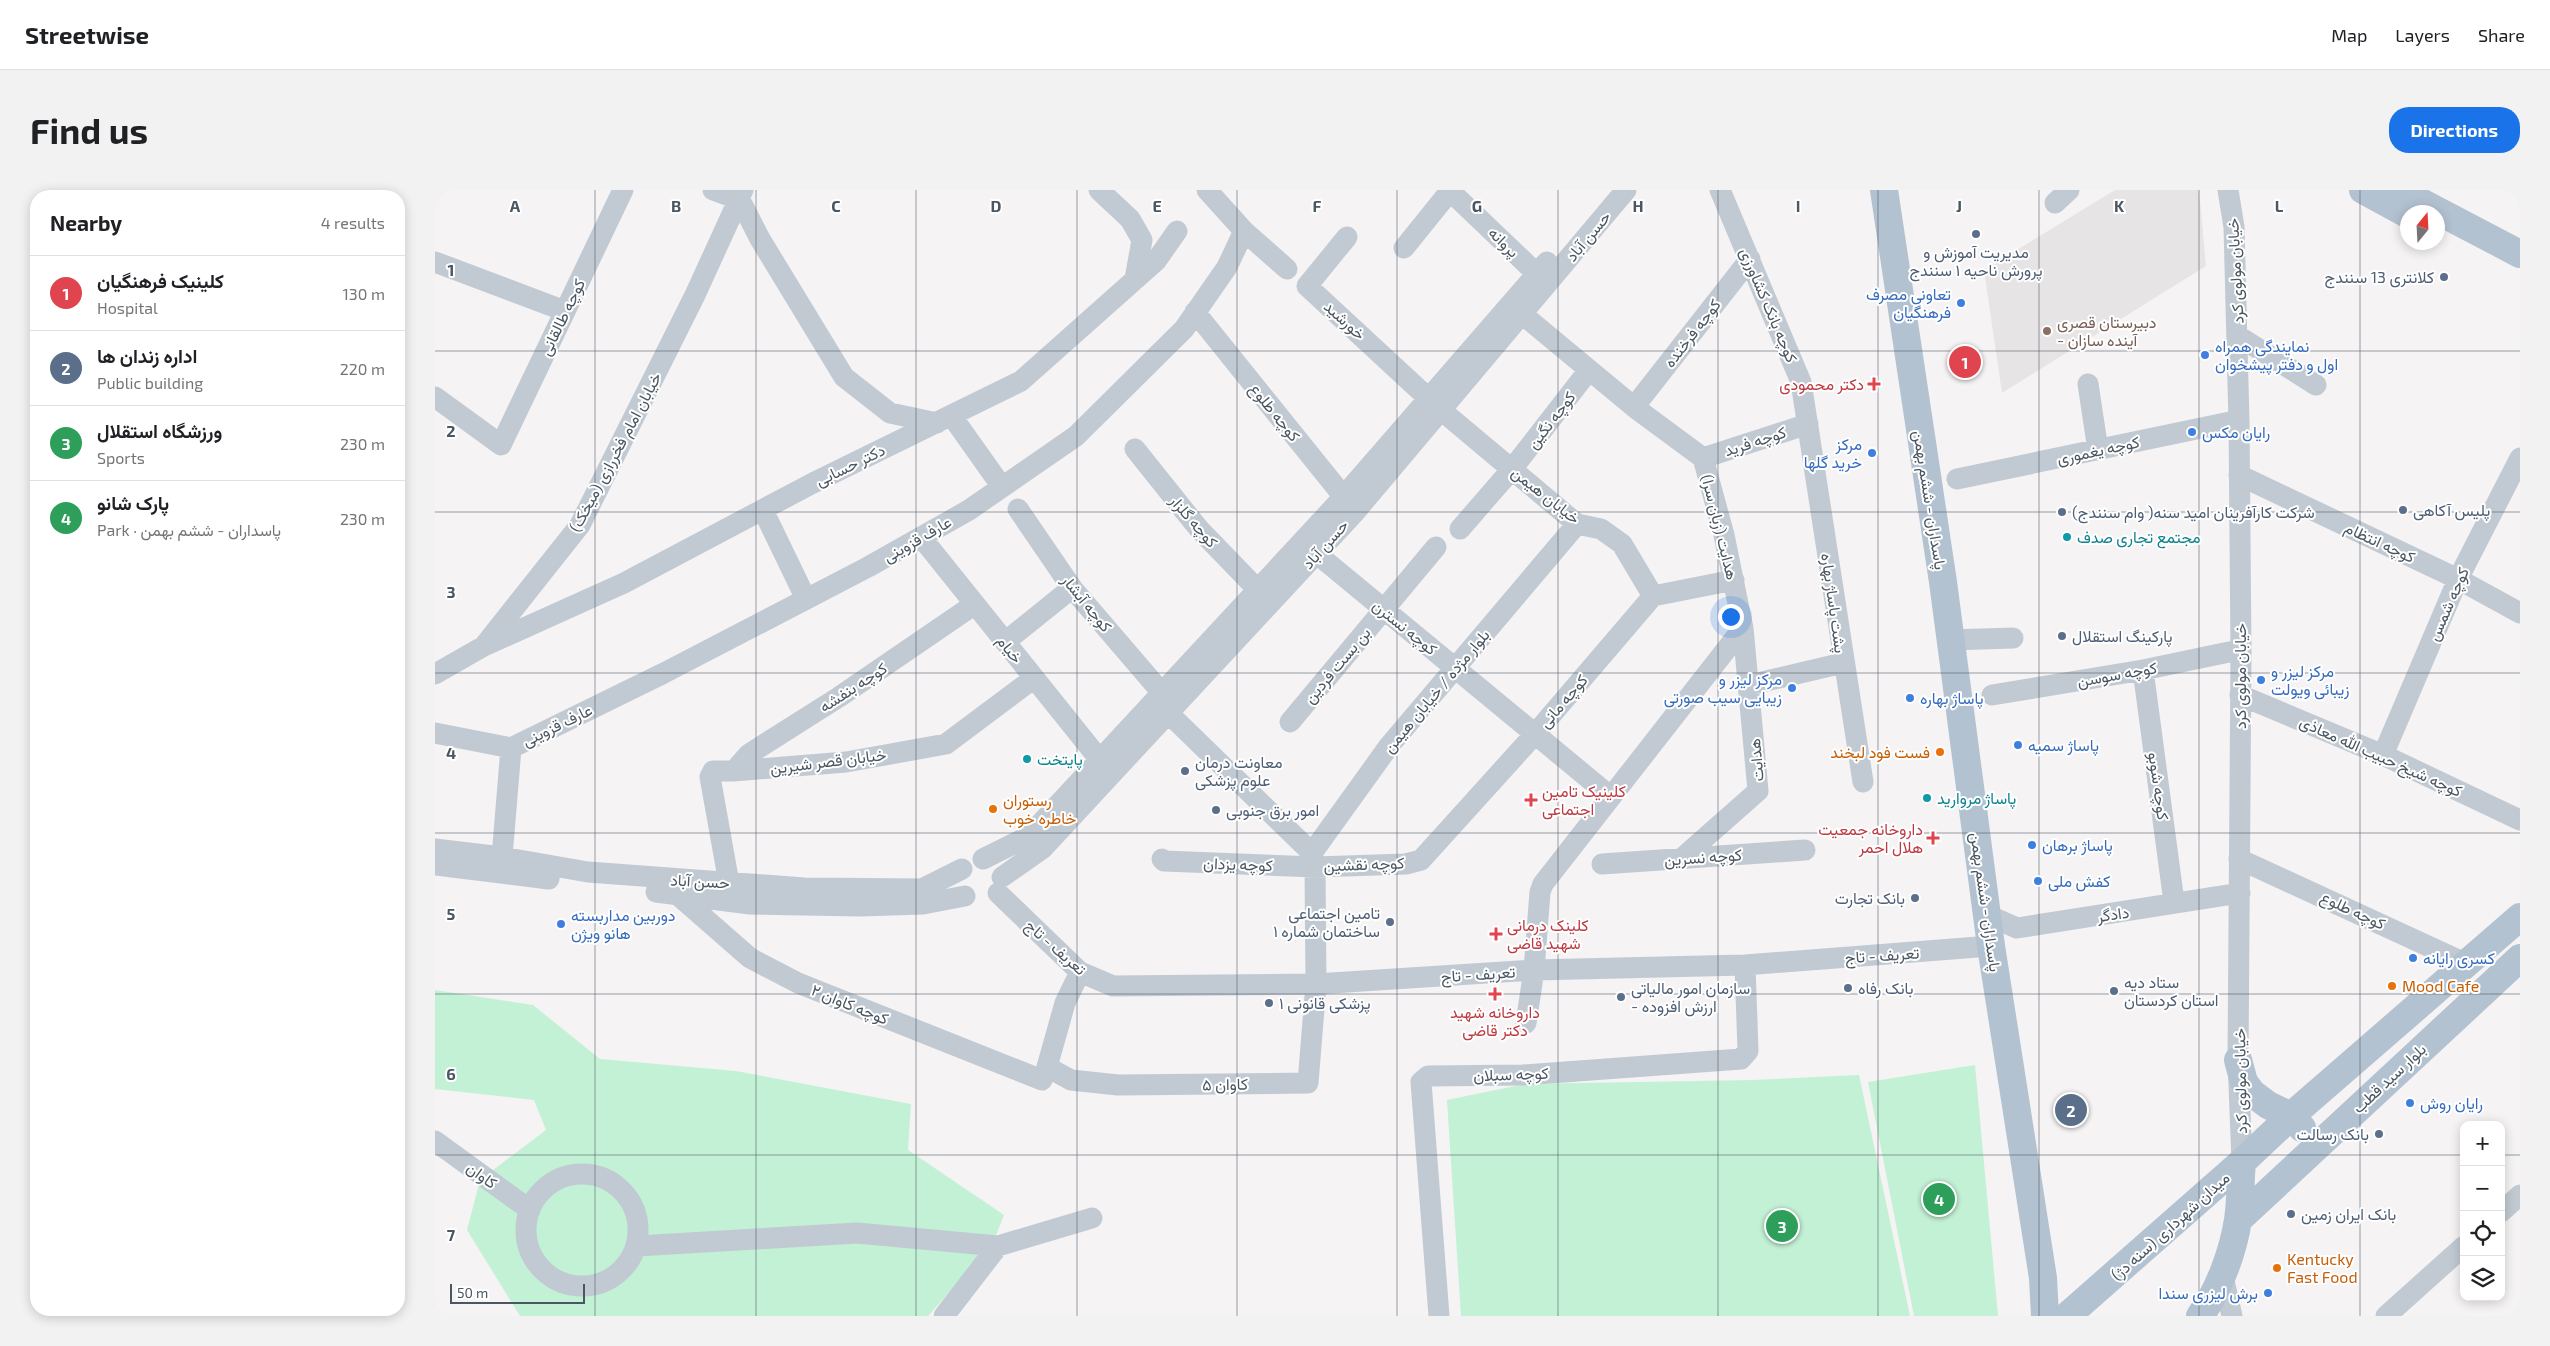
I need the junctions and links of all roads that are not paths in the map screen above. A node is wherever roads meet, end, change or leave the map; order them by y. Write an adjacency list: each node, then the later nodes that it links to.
1 (623, 190): 28 (street, کوچه طالقانی)
2 (713, 190): 13 (street)
3 (1099, 190): 26 (street)
4 (1207, 190): 16 (street)
5 (1449, 190): 19 (street); 24 (street, پروانه)
6 (1609, 190): 24 (street, حسن آباد)
7 (1627, 190): 27 (street, حسن آباد)
8 (1720, 190): 21 (street, کوچه بانک کشاورزی)
9 (1884, 190): 67 (main road, پاسداران - ششم بهمن)
10 (2228, 190): 30 (street, خیابان مولوی کرد)
11 (2363, 190): 14 (main road)
12 (2398, 190): 20 (main road)
13 (741, 195): 37 (street); 69 (street, خیابان امام فخررازی (میخک))
14 (2400, 210)
15 (1177, 231): 26 (street, دکتر حسابی)
16 (1244, 231): 23 (street); 29 (street, عارف قزوینی)
17 (2445, 234): 25 (main road)
18 (1347, 237): 35 (street, خورشید)
19 (1405, 248)
20 (2520, 254)
21 (1750, 259): 36 (street, کوچه فرخنده); 39 (street, کوچه بانک کشاورزی)
22 (435, 262): 28 (street)
23 (1287, 268)
24 (1537, 274): 27 (street, حسن آباد)
25 (2520, 274)
26 (1135, 279): 37 (street, دکتر حسابی)
27 (1515, 310): 31 (street, هدایت (زبان سرا)); 35 (street, حسن آباد)
28 (565, 311): 34 (street, کوچه طالقانی)
29 (1195, 312): 47 (street, عارف قزوینی); 48 (street, کوچه طلوع)
30 (2237, 336): 33 (street); 38 (street, خیابان مولوی کرد)
31 (1589, 370): 36 (street, هدایت (زبان سرا)); 44 (street, کوچه نگین)
32 (2088, 384): 41 (street)
33 (2316, 385)
34 (435, 397)
35 (1435, 404): 44 (street, خیابان هیمن); 48 (street, حسن آباد)
36 (1633, 407): 42 (street, هدایت (زبان سرا))
37 (944, 419): 47 (street); 50 (street, دکتر حسابی)
38 (2239, 422): 41 (street, کوچه یغموری); 45 (street, خیابان مولوی کرد)
39 (1807, 424): 42 (street, کوچه فرید); 71 (street, پشت پاساژ بهاره)
40 (1135, 449): 59 (street, کوچه گلزار)
41 (2098, 450): 46 (street, کوچه یغموری)
42 (1703, 458): 57 (street, هدایت (زبان سرا))
43 (2520, 458): 56 (street, کوچه شمس)
44 (1512, 469): 51 (street, خیابان هیمن); 52 (street, کوچه نگین)
45 (2239, 475): 56 (street, کوچه انتظام); 70 (street, خیابان مولوی کرد)
46 (1957, 479)
47 (1002, 486): 53 (street, عارف قزوینی)
48 (1349, 504): 55 (street, حسن آباد); 59 (street, حسن آباد)
49 (1018, 509): 58 (street, کوچه آبشار)
50 (763, 510): 61 (street); 69 (street, دکتر حسابی)
51 (1577, 524): 60 (street, خیابان هیمن); 72 (street, بلوار مژده / خیابان هیمن)
52 (1461, 529)
53 (921, 537): 61 (street, عارف قزوینی); 62 (street, خیام)
54 (1435, 547): 63 (street, بن بست فردین)
55 (1317, 554): 63 (street, کوچه نسترن); 79 (street, حسن آباد)
56 (2458, 579): 64 (street, کوچه انتظام); 84 (street, کوچه شمس)
57 (1734, 580): 60 (street); 65 (street, هدایت (زبان سرا))
58 (1071, 588): 68 (street); 79 (street, کوچه آبشار)
59 (1258, 590): 79 (street, حسن آباد)
60 (1653, 596): 82 (street, کوچه مانی)
61 (806, 599): 83 (street, عارف قزوینی)
62 (975, 604): 68 (street, خیام); 86 (street, کوچه بنفشه)
63 (1383, 609): 72 (street, کوچه نسترن); 80 (street, بن بست فردین)
64 (2520, 613)
65 (1743, 628): 76 (street, هدایت); 88 (street)
66 (2013, 638): 67 (street)
67 (1950, 640): 108 (main road, پاسداران - ششم بهمن)
68 (1005, 642): 75 (street, خیام)
69 (484, 646): 74 (street, خیابان امام فخررازی (میخک))
70 (2241, 653): 73 (street, کوچه سوسن); 77 (street, خیابان مولوی کرد)
71 (1843, 663): 76 (street); 87 (street, پشت پاساژ بهاره)
72 (1455, 668): 82 (street, کوچه نسترن); 97 (street, بلوار مژده / خیابان هیمن)
73 (2143, 670): 78 (street, کوچه سوسن); 107 (street, کوچه شوبو)
74 (435, 674)
75 (1034, 678): 85 (street, خیام); 86 (street, خیابان قصر شیرین)
76 (1749, 685): 95 (street, هدایت)
77 (2240, 694): 84 (street, کوچه شیخ حبیب الله معاذی); 96 (street, خیابان مولوی کرد)
78 (1992, 695)
79 (1162, 702): 85 (street, حسن آباد); 97 (street, کوچه آبشار); 103 (street, حسن آباد)
80 (1290, 722)
81 (435, 733): 83 (street, عارف قزوینی)
82 (1535, 734): 88 (street, کوچه نسترن); 98 (street, کوچه مانی)
83 (511, 748): 92 (street, عارف قزوینی)
84 (2383, 754): 89 (street, کوچه شیخ حبیب الله معاذی)
85 (1100, 760): 94 (street, حسن آباد)
86 (734, 772): 102 (street, خیابان قصر شیرین)
87 (1863, 782)
88 (1610, 796): 114 (street)
89 (2520, 820)
90 (435, 849): 92 (street, حسن آباد)
91 (1805, 850): 95 (street, کوچه نسرین)
92 (502, 857): 102 (street, حسن آباد)
93 (1162, 858): 97 (street, کوچه یزدان)
94 (983, 859): 101 (street); 103 (street)
95 (1681, 859): 100 (street, کوچه نسرین)
96 (2239, 859): 104 (street, خیابان مولوی کرد); 112 (street, کوچه طلوع)
97 (1313, 860): 98 (street, کوچه نقشین); 116 (street)
98 (1413, 862)
99 (435, 864): 105 (street, حسن آباد)
100 (1602, 864)
101 (962, 869): 102 (street, حسن آباد); 106 (street)
102 (729, 882)
103 (1000, 885): 106 (street); 115 (street, تعریف - تاج)
104 (2240, 894): 107 (street, دادگر); 118 (street, خیابان مولوی کرد)
105 (678, 895): 106 (street, حسن آباد); 119 (street, کوچه کاوان ۲)
106 (965, 896)
107 (2174, 902): 108 (street, دادگر)
108 (1987, 915): 110 (main road, پاسداران - ششم بهمن)
109 (2520, 917): 112 (main road, بلوار سید قطب)
110 (1991, 946): 113 (street, تعریف - تاج); 135 (main road, پاسداران - ششم بهمن)
111 (2520, 958): 122 (main road, بلوار سید قطب)
112 (2467, 964): 120 (main road, بلوار سید قطب)
113 (1745, 965): 114 (street, تعریف - تاج); 134 (street, کوچه سبلان)
114 (1534, 970): 116 (street, تعریف - تاج); 117 (street)
115 (1080, 972): 116 (street, تعریف - تاج); 119 (street)
116 (1316, 984): 119 (street, کاوان ۵)
117 (1526, 1023)
118 (2239, 1060): 120 (main road); 123 (street, خیابان مولوی کرد)
119 (1044, 1073)
120 (2291, 1116): 122 (main road); 123 (main road, بلوار سید قطب)
121 (435, 1141): 125 (street, کاوان)
122 (2318, 1144): 128 (main road, بلوار سید قطب)
123 (2242, 1162): 128 (main road, میدان شهرداری (سنه دژ)); 136 (main road, میدان شهرداری (سنه دژ))
124 (2520, 1195): 126 (street)
125 (529, 1210): 129 (street); 129 (street)
126 (2502, 1211)
127 (1092, 1218): 130 (street)
128 (2238, 1220): 132 (main road, میدان شهرداری (سنه دژ))
129 (637, 1246): 130 (street)
130 (998, 1246): 133 (street)
131 (2460, 1250): 139 (street)
132 (2222, 1272): 137 (main road, میدان شهرداری (سنه دژ)); 138 (street)
133 (944, 1316)
134 (1439, 1316)
135 (2045, 1316)
136 (2067, 1316)
137 (2200, 1316)
138 (2232, 1316)
139 (2386, 1316)

